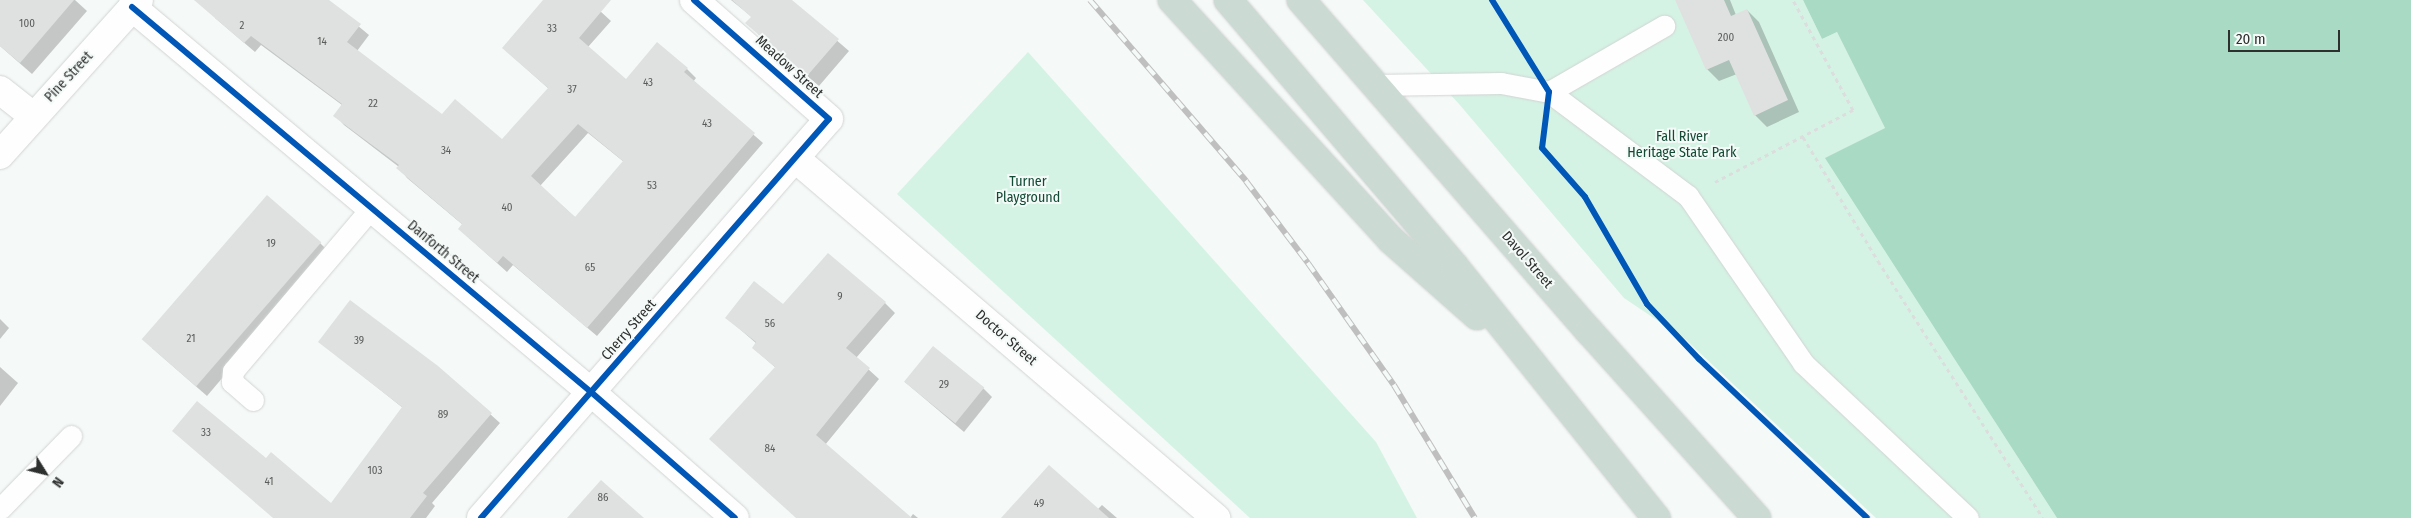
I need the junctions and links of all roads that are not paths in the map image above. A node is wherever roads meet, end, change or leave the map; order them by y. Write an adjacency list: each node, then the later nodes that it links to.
1 (694, 0): 12 (street, Meadow Street)
2 (1172, 0): 14 (highway)
3 (1228, 0): 14 (highway)
4 (1301, 0): 7 (highway, Davol Street)
5 (136, 4): 10 (street, Pine Street); 13 (street, Danforth Street)
6 (1664, 26): 9 (lane)
7 (1374, 85): 9 (lane); 23 (highway, Davol Street)
8 (0, 90): 10 (street)
9 (1549, 92): 24 (lane)
10 (33, 116): 11 (street, Pine Street)
11 (0, 155)
12 (796, 159): 15 (street, Cherry Street); 21 (street, Doctor Street)
13 (371, 208): 15 (street, Danforth Street); 16 (lane)
14 (1540, 372): 22 (highway)
15 (591, 392): 19 (street, Cherry Street); 20 (street, Danforth Street)
16 (252, 400)
17 (71, 436): 18 (lane)
18 (0, 509)
19 (481, 518)
20 (735, 518)
21 (1216, 518)
22 (1656, 518)
23 (1757, 518)
24 (1968, 518)

